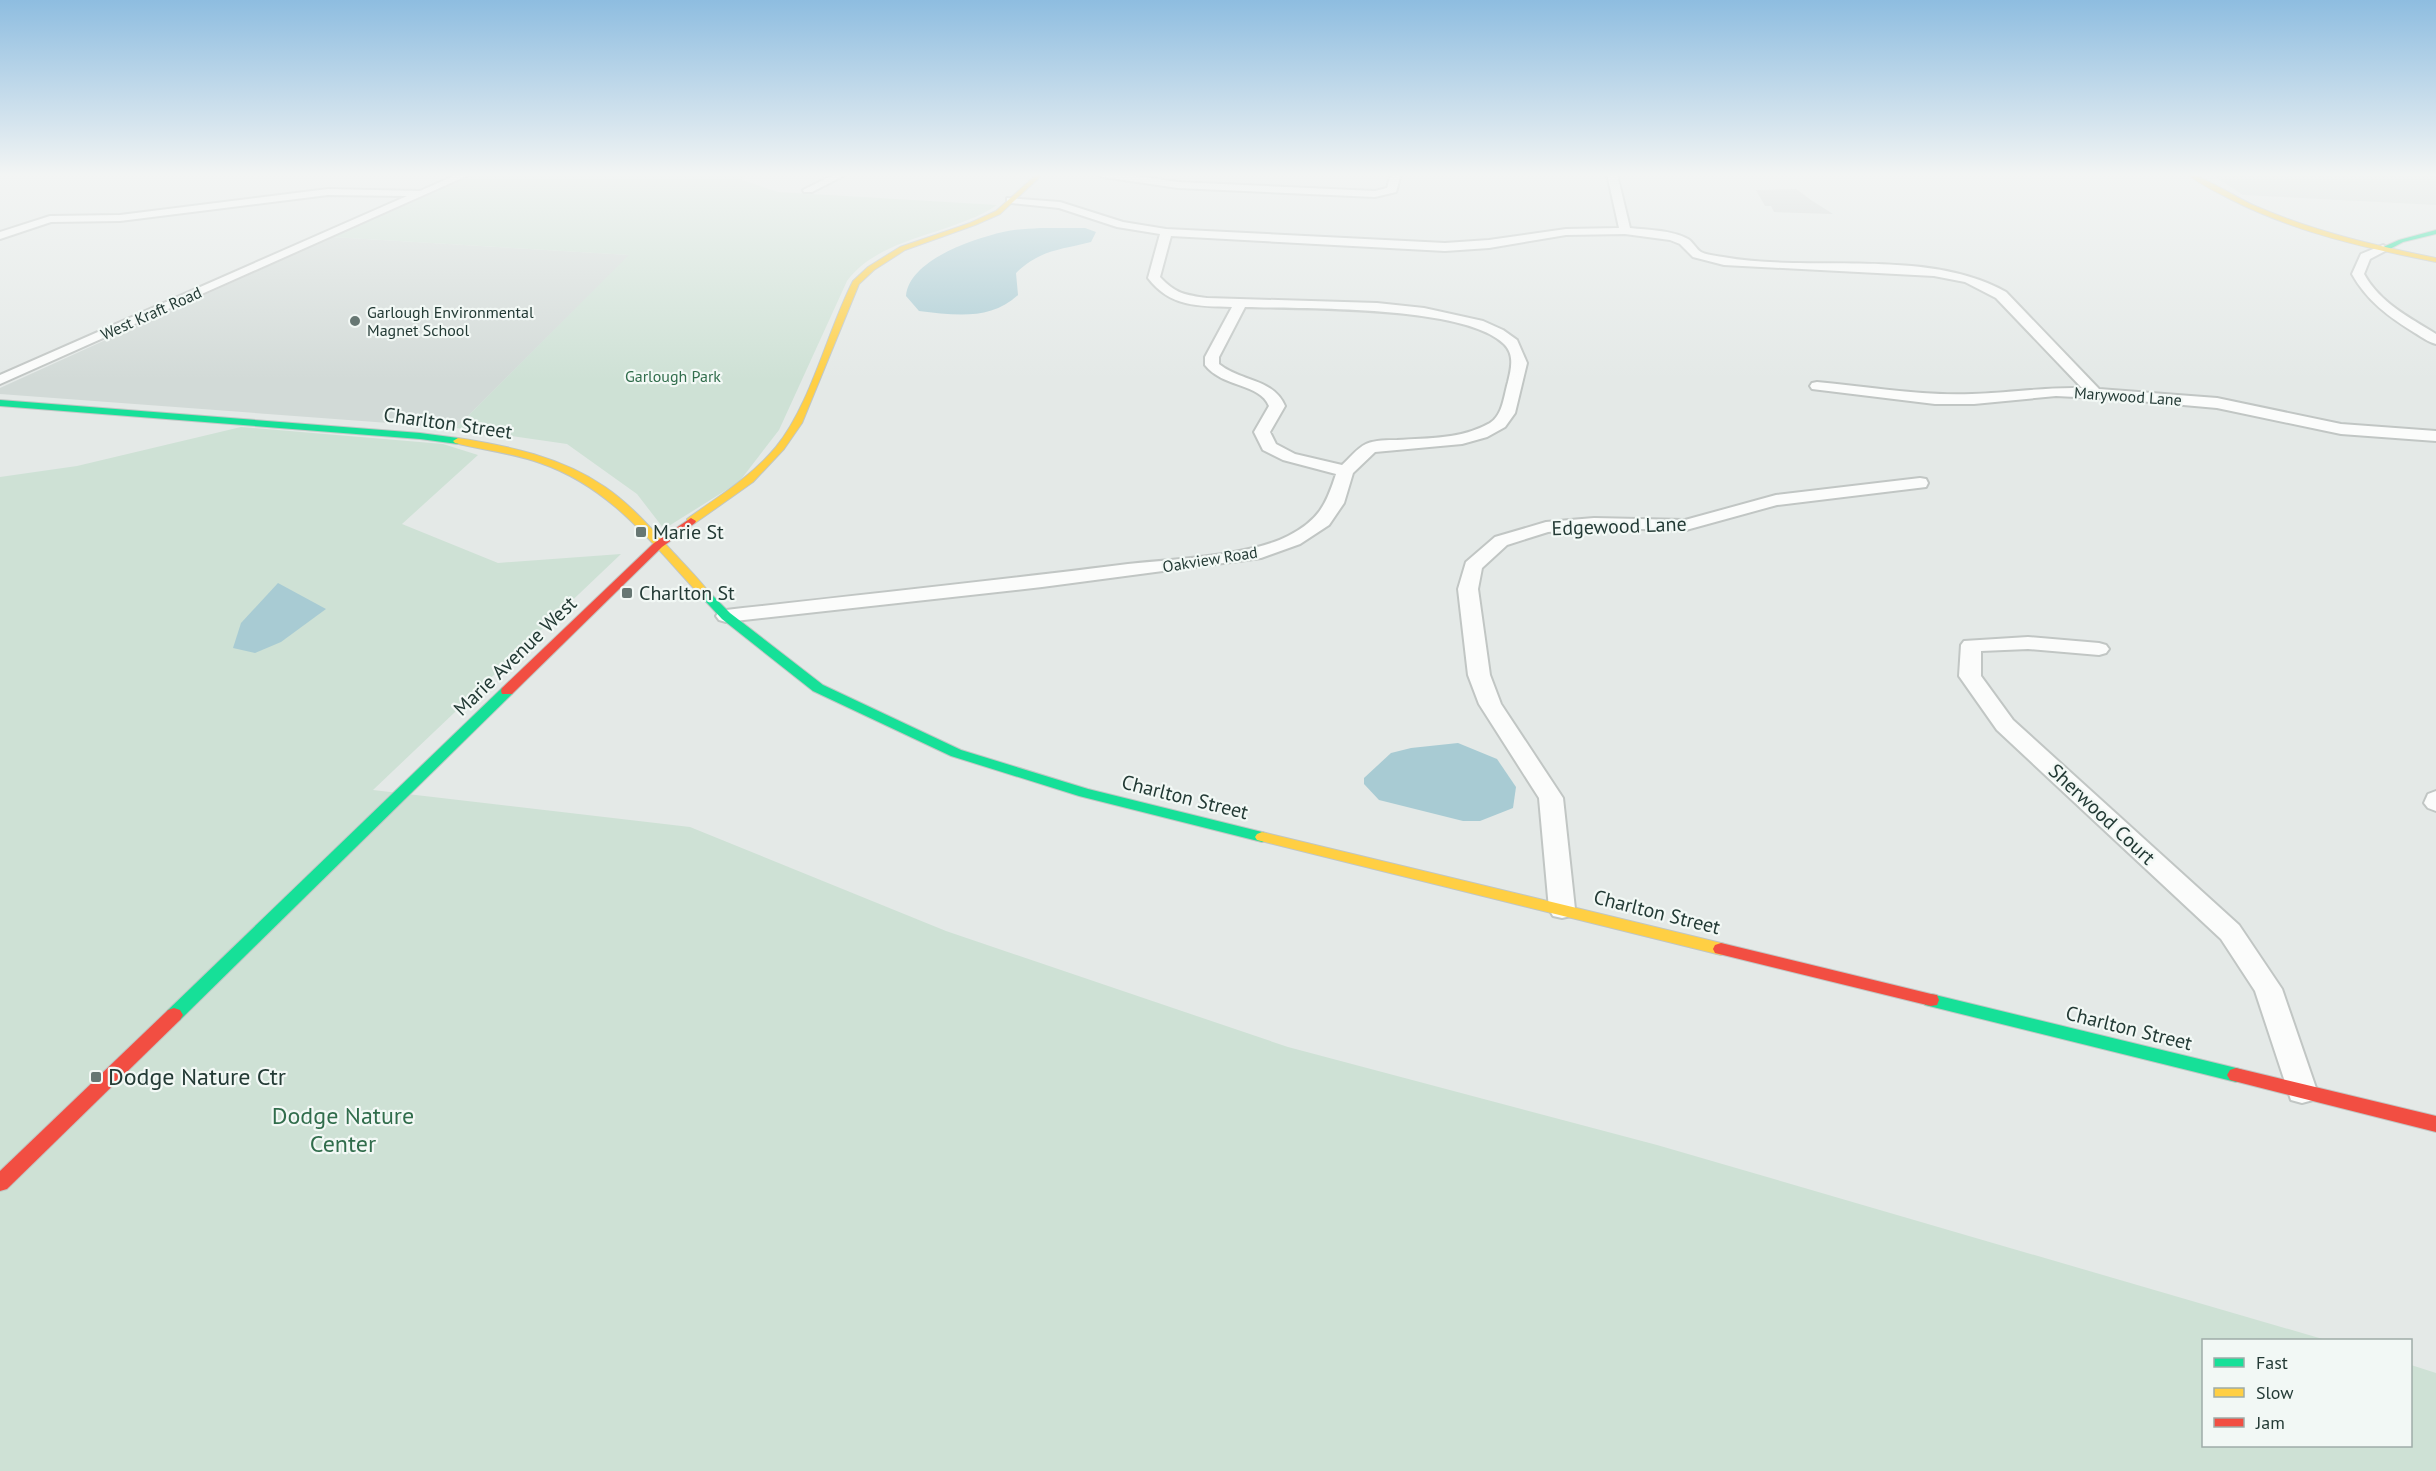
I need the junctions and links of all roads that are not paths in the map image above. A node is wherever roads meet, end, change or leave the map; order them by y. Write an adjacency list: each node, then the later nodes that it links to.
1 (310, 243): 13 (street, West Kraft Road)
2 (918, 243): 20 (street, Marie Avenue West)
3 (1163, 243): 11 (street)
4 (1363, 243): 5 (street)
5 (1499, 243)
6 (1685, 243): 15 (street)
7 (2360, 243): 9 (street)
8 (2397, 243): 9 (street)
9 (2383, 249): 10 (street); 12 (street)
10 (2436, 260)
11 (1241, 303): 18 (street); 18 (street)
12 (2436, 340)
13 (0, 380)
14 (1817, 386): 15 (street, Marywood Lane)
15 (2094, 392): 17 (street, Marywood Lane)
16 (0, 403): 20 (street, Charlton Street)
17 (2436, 436)
18 (1345, 471): 21 (street, Oakview Road)
19 (1920, 483): 23 (street, Edgewood Lane)
20 (658, 544): 21 (street, Charlton Street); 26 (street, Marie Avenue West)
21 (726, 616): 23 (street, Charlton Street)
22 (2099, 649): 24 (street, Sherwood Court)
23 (1562, 909): 24 (street, Charlton Street)
24 (2302, 1091): 25 (street, Charlton Street)
25 (2436, 1124)
26 (0, 1184)

